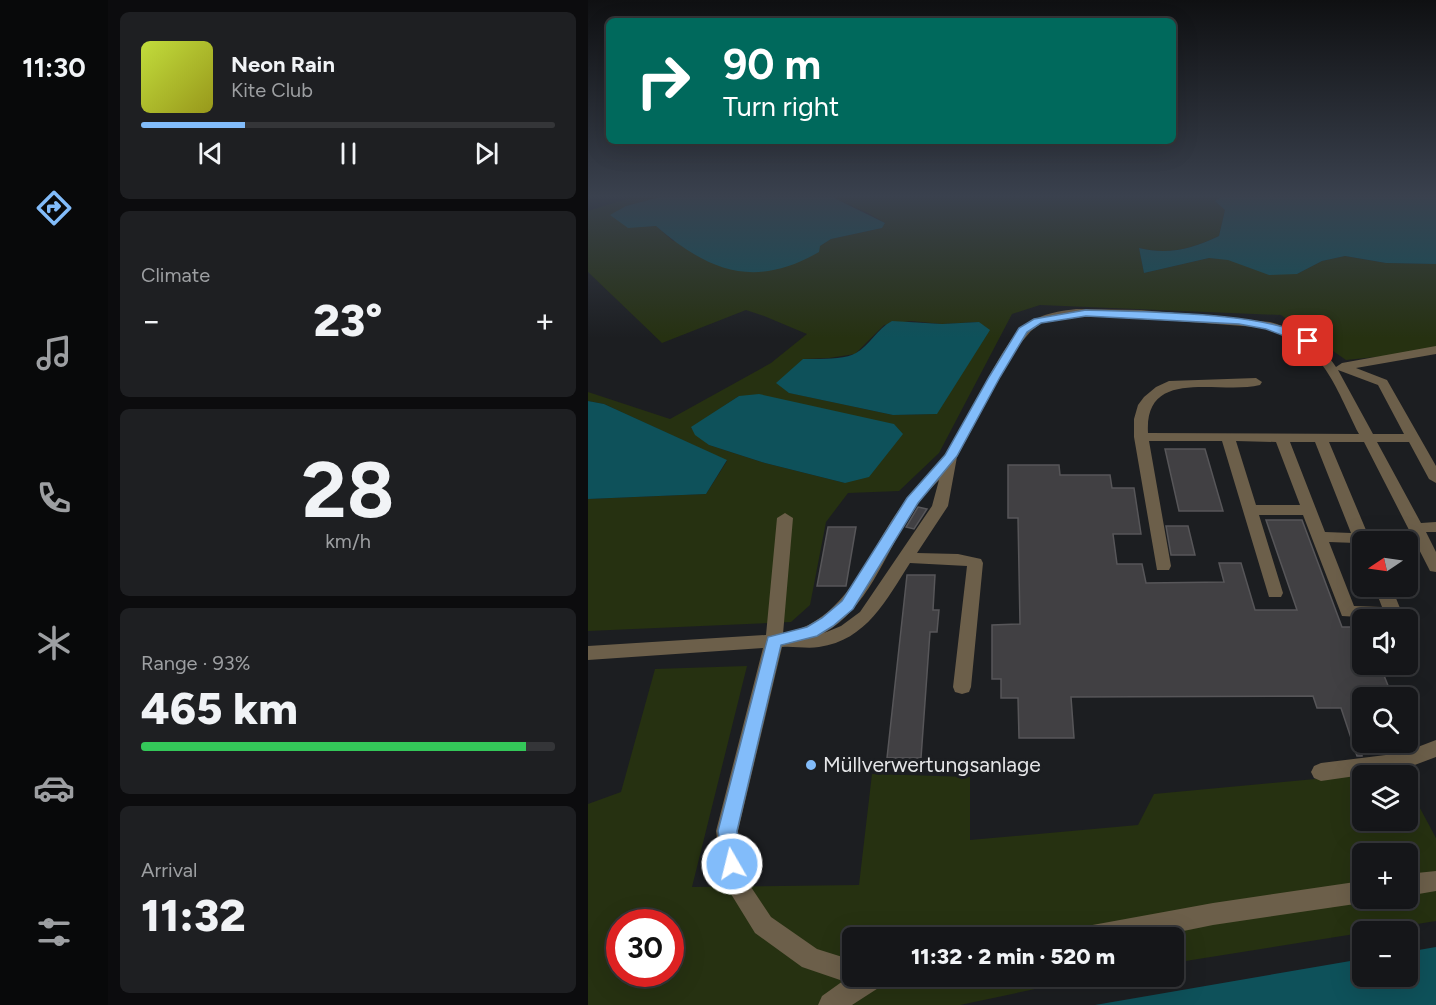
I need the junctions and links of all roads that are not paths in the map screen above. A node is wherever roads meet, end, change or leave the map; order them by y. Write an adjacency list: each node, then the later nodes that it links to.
1 (1436, 350): 2 (street)
2 (1335, 366): 8 (street); 9 (street); 10 (street)
3 (1256, 382): 4 (street)
4 (1141, 437): 5 (street); 21 (street)
5 (1228, 438): 6 (street); 12 (street)
6 (1282, 438): 7 (street); 13 (street)
7 (1321, 438): 9 (street); 17 (street)
8 (1412, 438): 9 (street); 11 (street)
9 (1369, 439): 16 (street)
10 (951, 456): 20 (street); 25 (street)
11 (1436, 478)
12 (1251, 510): 13 (street); 23 (street)
13 (1309, 510): 18 (street)
14 (785, 518): 25 (street)
15 (1436, 527): 16 (street)
16 (1416, 528): 22 (street)
17 (1358, 531)
18 (1320, 537): 19 (street); 24 (street)
19 (1352, 539)
20 (905, 558): 25 (street); 27 (street)
21 (1163, 566)
22 (1436, 567)
23 (1275, 593)
24 (1386, 597)
25 (779, 641): 26 (street); 34 (street)
26 (588, 653)
27 (962, 687)
28 (1436, 748): 29 (street)
29 (1321, 772)
30 (1436, 880): 31 (street)
31 (1418, 883)
32 (1352, 893): 33 (street)
33 (1145, 927)
34 (842, 969)
35 (851, 987): 36 (street)
36 (831, 1005)

